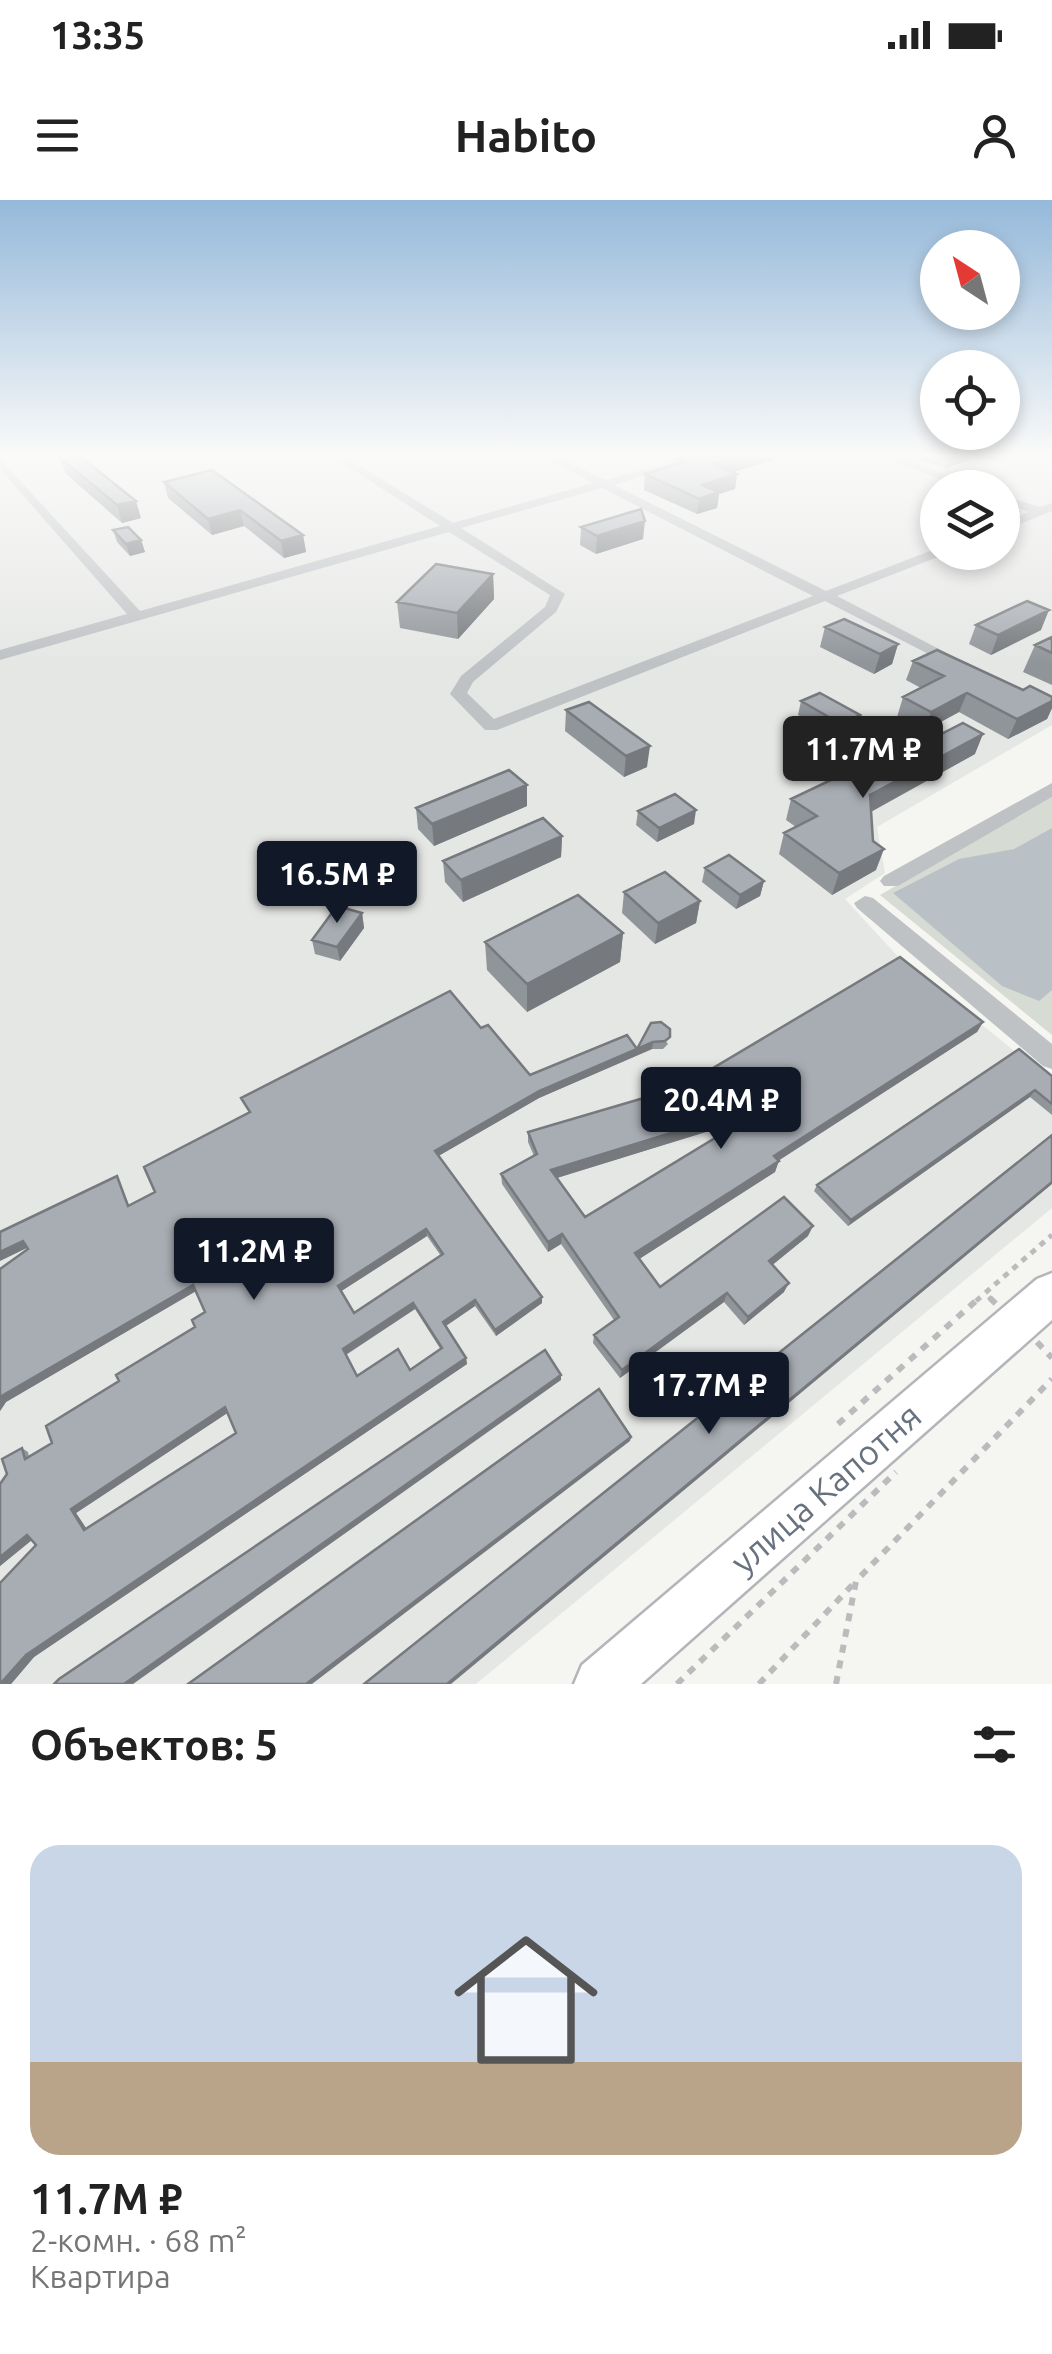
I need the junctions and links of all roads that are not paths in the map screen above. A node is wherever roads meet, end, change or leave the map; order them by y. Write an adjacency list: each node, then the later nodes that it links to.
1 (57, 526): 6 (lane)
2 (451, 526): 5 (lane); 6 (lane)
3 (691, 526): 5 (lane)
4 (920, 559): 5 (lane)
5 (828, 595): 8 (lane)
6 (136, 616): 7 (lane)
7 (0, 654)
8 (983, 676)
9 (1052, 789): 10 (lane)
10 (891, 881)
11 (865, 903): 12 (lane)
12 (1052, 1059)
13 (1052, 1293): 14 (main road, улица Капотня)
14 (600, 1684)

